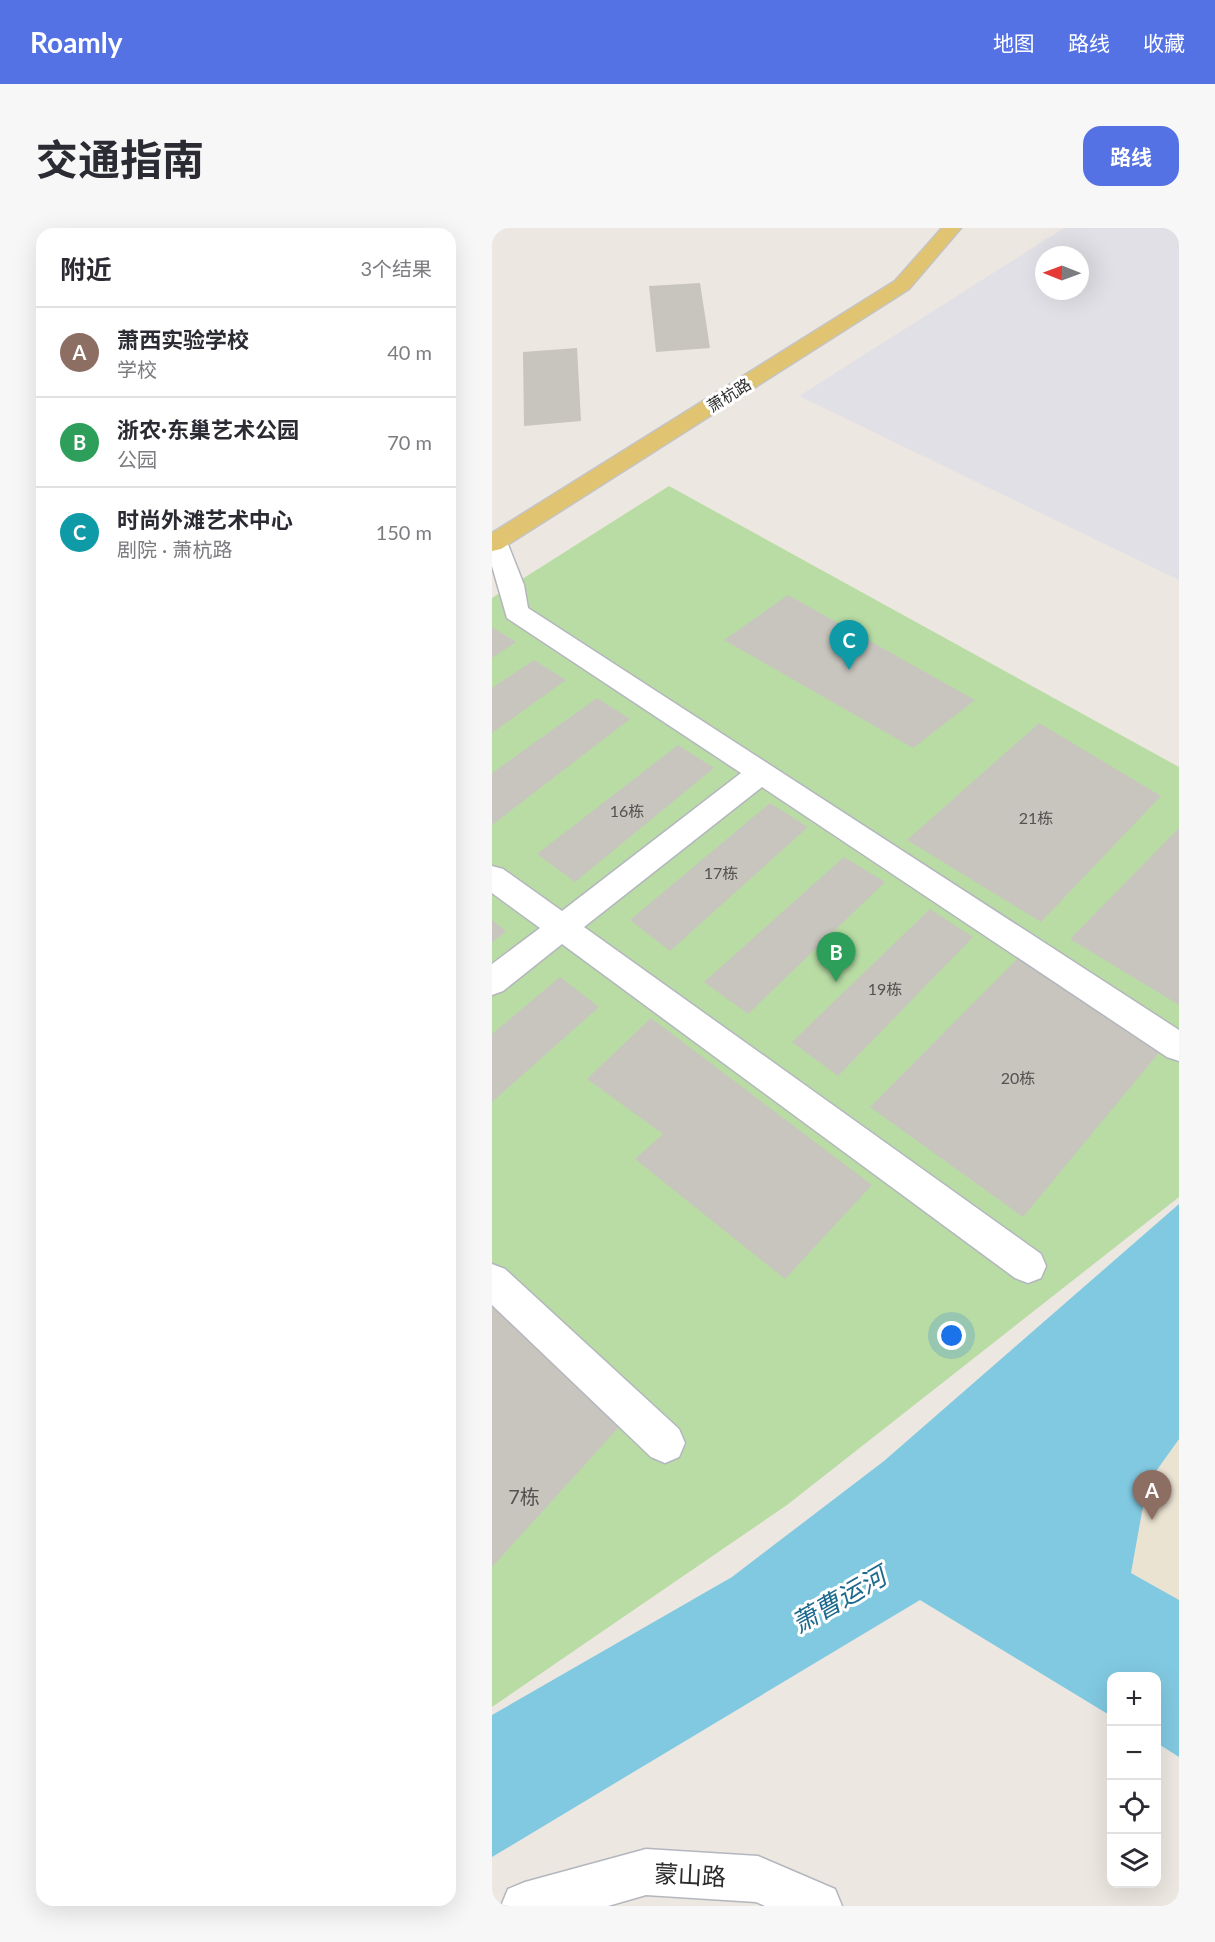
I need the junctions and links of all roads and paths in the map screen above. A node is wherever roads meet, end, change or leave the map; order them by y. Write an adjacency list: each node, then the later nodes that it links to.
1 (952, 228): 2 (main road, 萧杭路)
2 (494, 543): 3 (street)
3 (761, 772): 5 (street); 7 (street)
4 (492, 877): 5 (street)
5 (562, 928): 6 (street); 8 (street)
6 (492, 982)
7 (1179, 1047)
8 (1028, 1266)
9 (492, 1281): 10 (street)
10 (664, 1443)
11 (525, 1906): 12 (street, 蒙山路)
12 (818, 1906)

